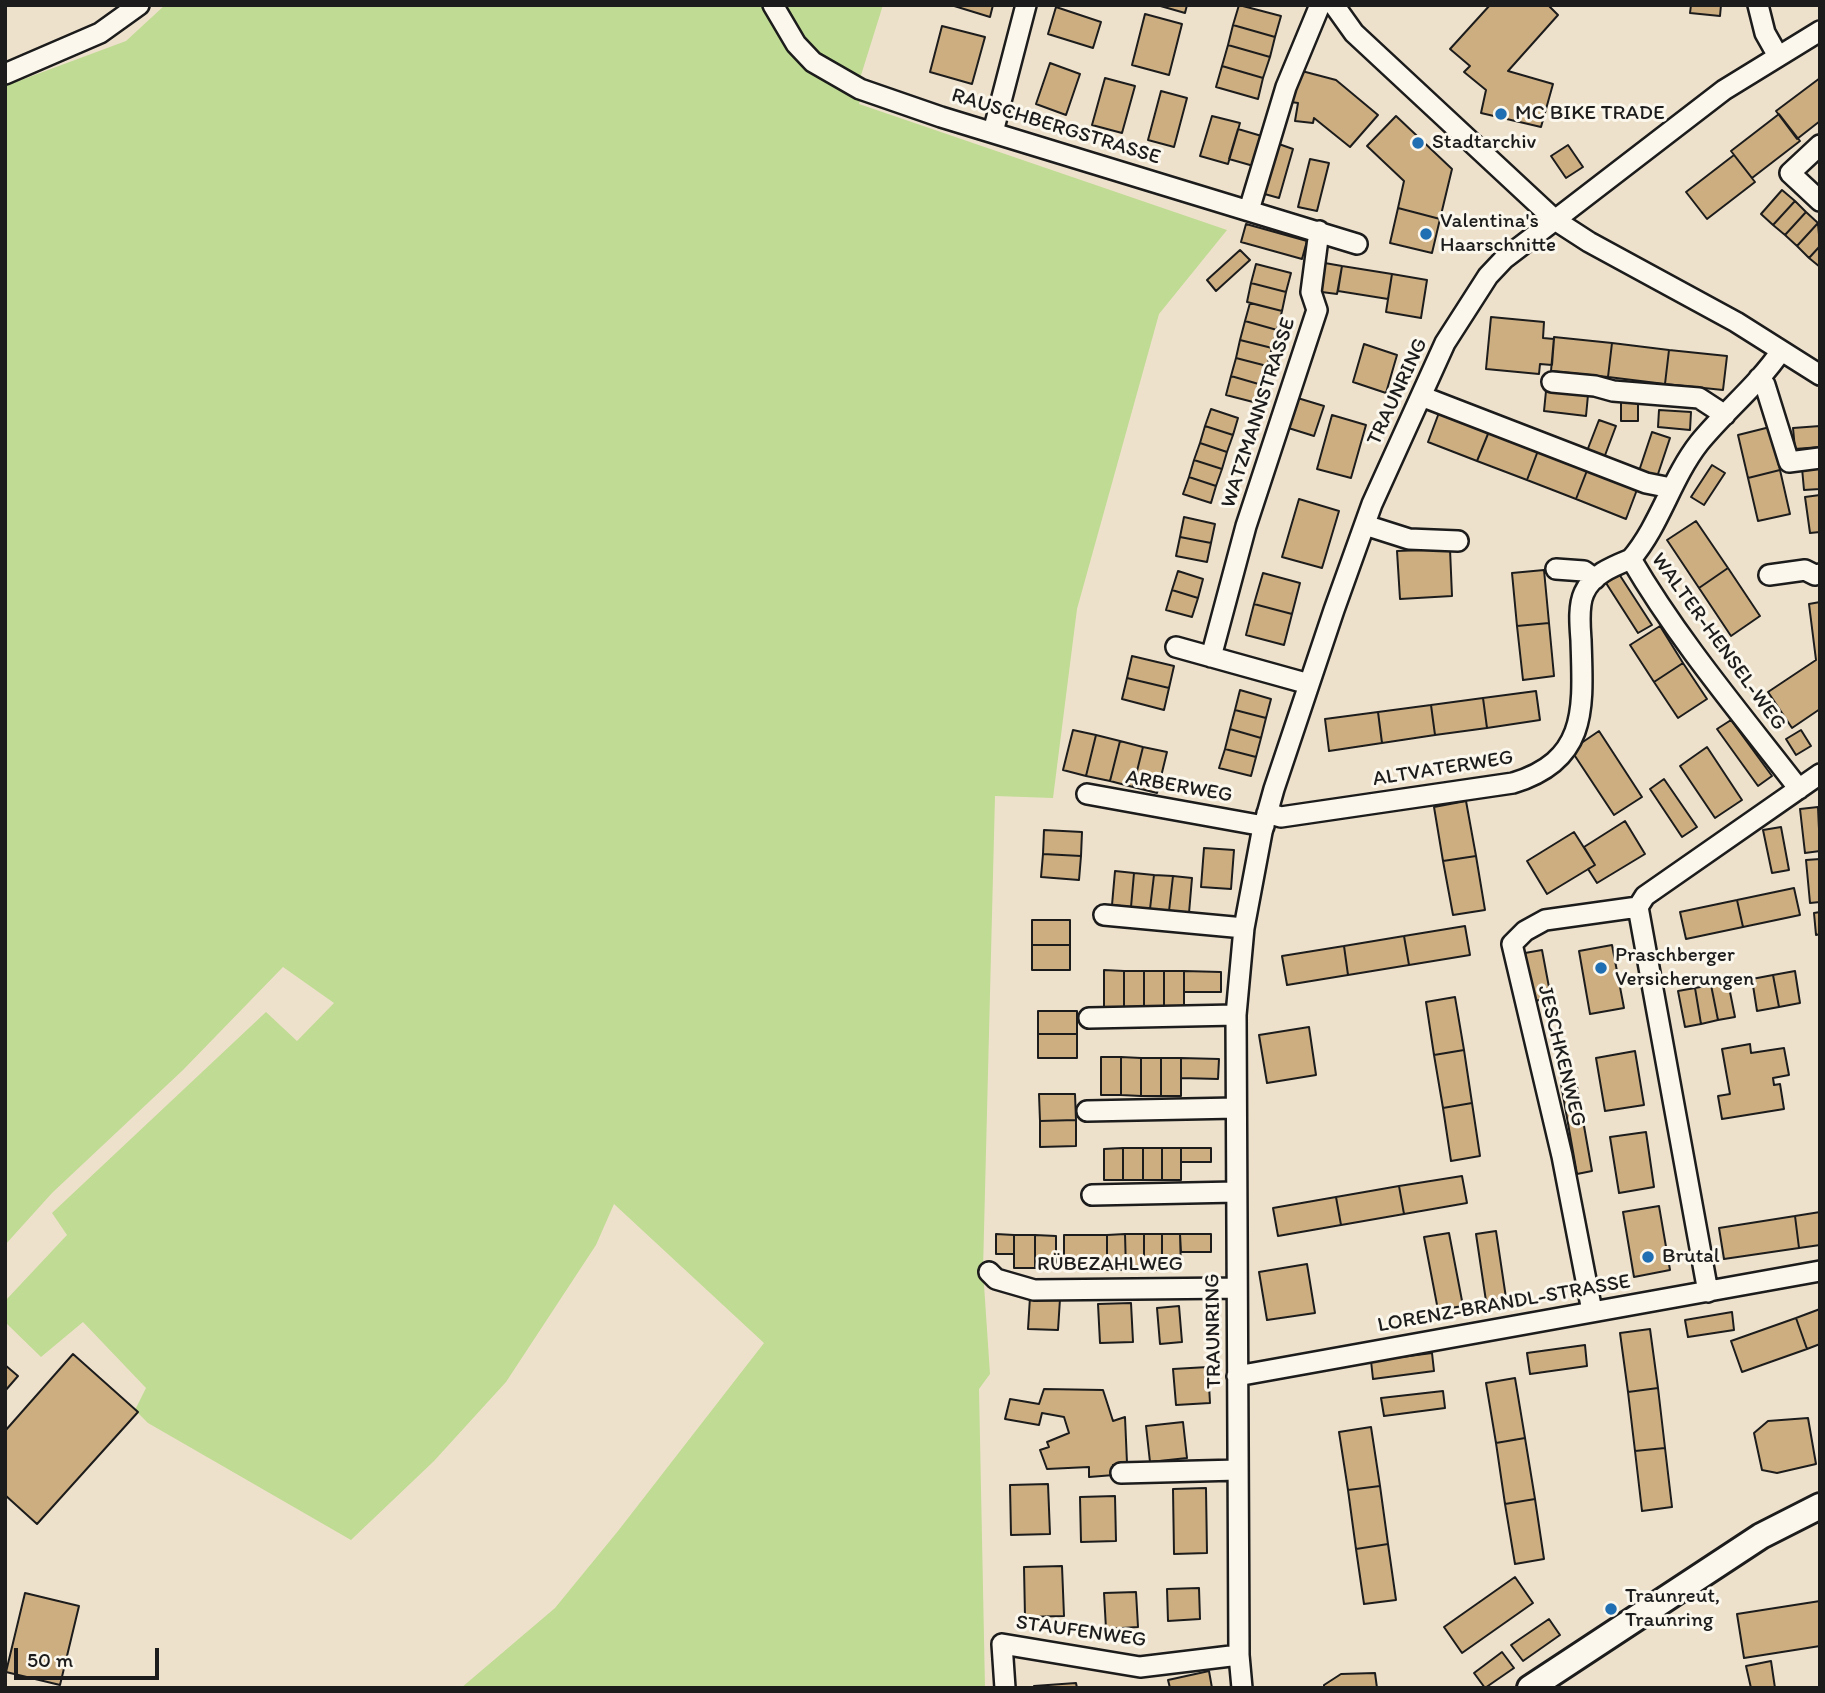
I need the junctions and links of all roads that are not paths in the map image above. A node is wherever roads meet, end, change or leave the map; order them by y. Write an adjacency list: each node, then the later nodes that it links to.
1 (139, 5): 9 (street)
2 (773, 5): 10 (street, RAUSCHBERGSTRASSE)
3 (1026, 5): 10 (street)
4 (1320, 5): 13 (street)
5 (1334, 5): 14 (street)
6 (1758, 5): 8 (street)
7 (1820, 31): 8 (street, TRAUNRING)
8 (1778, 56): 14 (street, TRAUNRING)
9 (5, 74)
10 (993, 132): 13 (street, RAUSCHBERGSTRASSE)
11 (1820, 145): 12 (street)
12 (1820, 201)
13 (1249, 210): 15 (street, RAUSCHBERGSTRASSE)
14 (1555, 220): 17 (street); 21 (street, TRAUNRING)
15 (1319, 231): 16 (street, RAUSCHBERGSTRASSE); 33 (street, WATZMANNSTRASSE)
16 (1357, 244)
17 (1781, 351): 18 (street); 19 (street, WALTER-HENSEL-WEG)
18 (1820, 374)
19 (1759, 378): 22 (street, WALTER-HENSEL-WEG); 23 (street)
20 (1552, 382): 22 (street)
21 (1421, 396): 24 (street); 25 (street, TRAUNRING)
22 (1725, 415): 24 (street, WALTER-HENSEL-WEG)
23 (1820, 458)
24 (1671, 488): 27 (street, WALTER-HENSEL-WEG)
25 (1365, 525): 26 (street); 34 (street, TRAUNRING)
26 (1458, 541)
27 (1631, 559): 31 (street); 36 (street, WALTER-HENSEL-WEG)
28 (1556, 569): 31 (street)
29 (1820, 574): 30 (street)
30 (1769, 575)
31 (1595, 579): 38 (street, ALTVATERWEG)
32 (1176, 647): 33 (street)
33 (1211, 657): 34 (street)
34 (1309, 684): 38 (street, TRAUNRING)
35 (1820, 774): 36 (street)
36 (1799, 789): 39 (street)
37 (1087, 794): 38 (street, ARBERWEG)
38 (1266, 820): 41 (street, TRAUNRING)
39 (1638, 907): 51 (street); 52 (street, JESCHKENWEG)
40 (1104, 915): 41 (street)
41 (1244, 928): 42 (street, TRAUNRING)
42 (1236, 1015): 43 (street); 44 (street, TRAUNRING)
43 (1089, 1018)
44 (1236, 1108): 45 (street); 46 (street, TRAUNRING)
45 (1087, 1111)
46 (1236, 1192): 47 (street); 50 (street, TRAUNRING)
47 (1092, 1195)
48 (1820, 1271): 51 (street, LORENZ-BRANDL-STRASSE)
49 (989, 1272): 50 (street, RÜBEZAHLWEG)
50 (1236, 1288): 53 (street, TRAUNRING)
51 (1708, 1292): 52 (street, LORENZ-BRANDL-STRASSE)
52 (1592, 1311): 53 (street, LORENZ-BRANDL-STRASSE)
53 (1237, 1376): 54 (street, TRAUNRING)
54 (1238, 1470): 55 (street); 57 (street, TRAUNRING)
55 (1121, 1473)
56 (1820, 1506): 60 (main road)
57 (1239, 1655): 58 (street, STAUFENWEG); 59 (street, TRAUNRING)
58 (1005, 1688)
59 (1242, 1688)
60 (1530, 1688)

